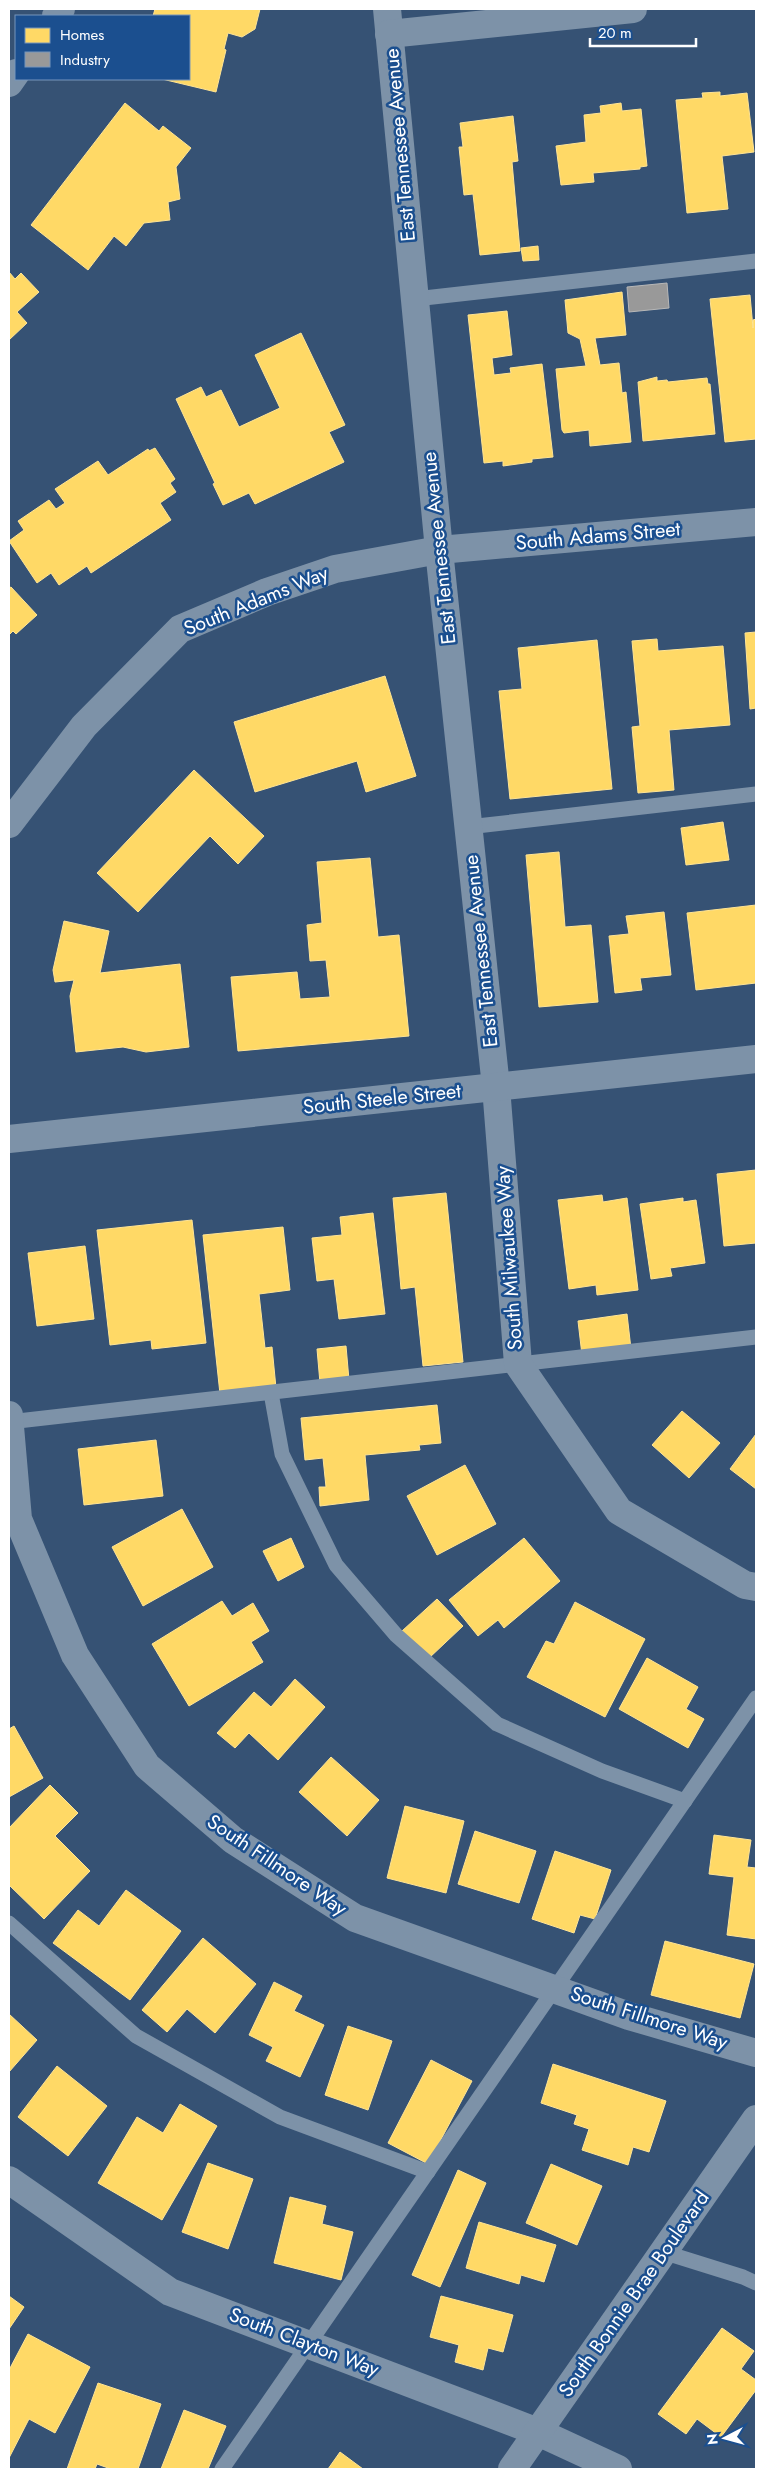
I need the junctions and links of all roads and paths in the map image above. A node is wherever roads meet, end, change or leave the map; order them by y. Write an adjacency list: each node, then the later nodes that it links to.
1 (632, 9): 2 (street)
2 (388, 22): 4 (street, East Tennessee Avenue)
3 (756, 261): 4 (lane)
4 (415, 299): 6 (street, East Tennessee Avenue)
5 (756, 522): 6 (street, South Adams Street)
6 (439, 550): 8 (street, South Adams Way); 9 (street, East Tennessee Avenue)
7 (756, 794): 9 (lane)
8 (9, 824)
9 (468, 827): 11 (street, East Tennessee Avenue)
10 (756, 1059): 11 (street, South Steele Street)
11 (496, 1087): 12 (street, South Steele Street); 14 (street, South Milwaukee Way)
12 (9, 1138)
13 (756, 1337): 14 (lane)
14 (518, 1364): 15 (lane); 17 (street, South Milwaukee Way)
15 (271, 1393): 16 (lane); 19 (lane)
16 (9, 1420): 21 (street, South Fillmore Way)
17 (756, 1587)
18 (756, 1698): 19 (lane)
19 (685, 1801): 21 (lane)
20 (9, 1923): 24 (lane)
21 (555, 1988): 22 (street, South Fillmore Way); 24 (lane)
22 (756, 2052)
23 (756, 2120): 26 (street, South Bonnie Brae Boulevard)
24 (428, 2172): 28 (lane)
25 (9, 2180): 28 (street, South Clayton Way)
26 (664, 2252): 27 (lane); 29 (street, South Bonnie Brae Boulevard)
27 (756, 2283)
28 (309, 2344): 29 (street, South Clayton Way); 30 (lane)
29 (538, 2432): 31 (street, South Bonnie Brae Boulevard); 32 (street, South Clayton Way)
30 (222, 2469)
31 (512, 2469)
32 (618, 2469)

